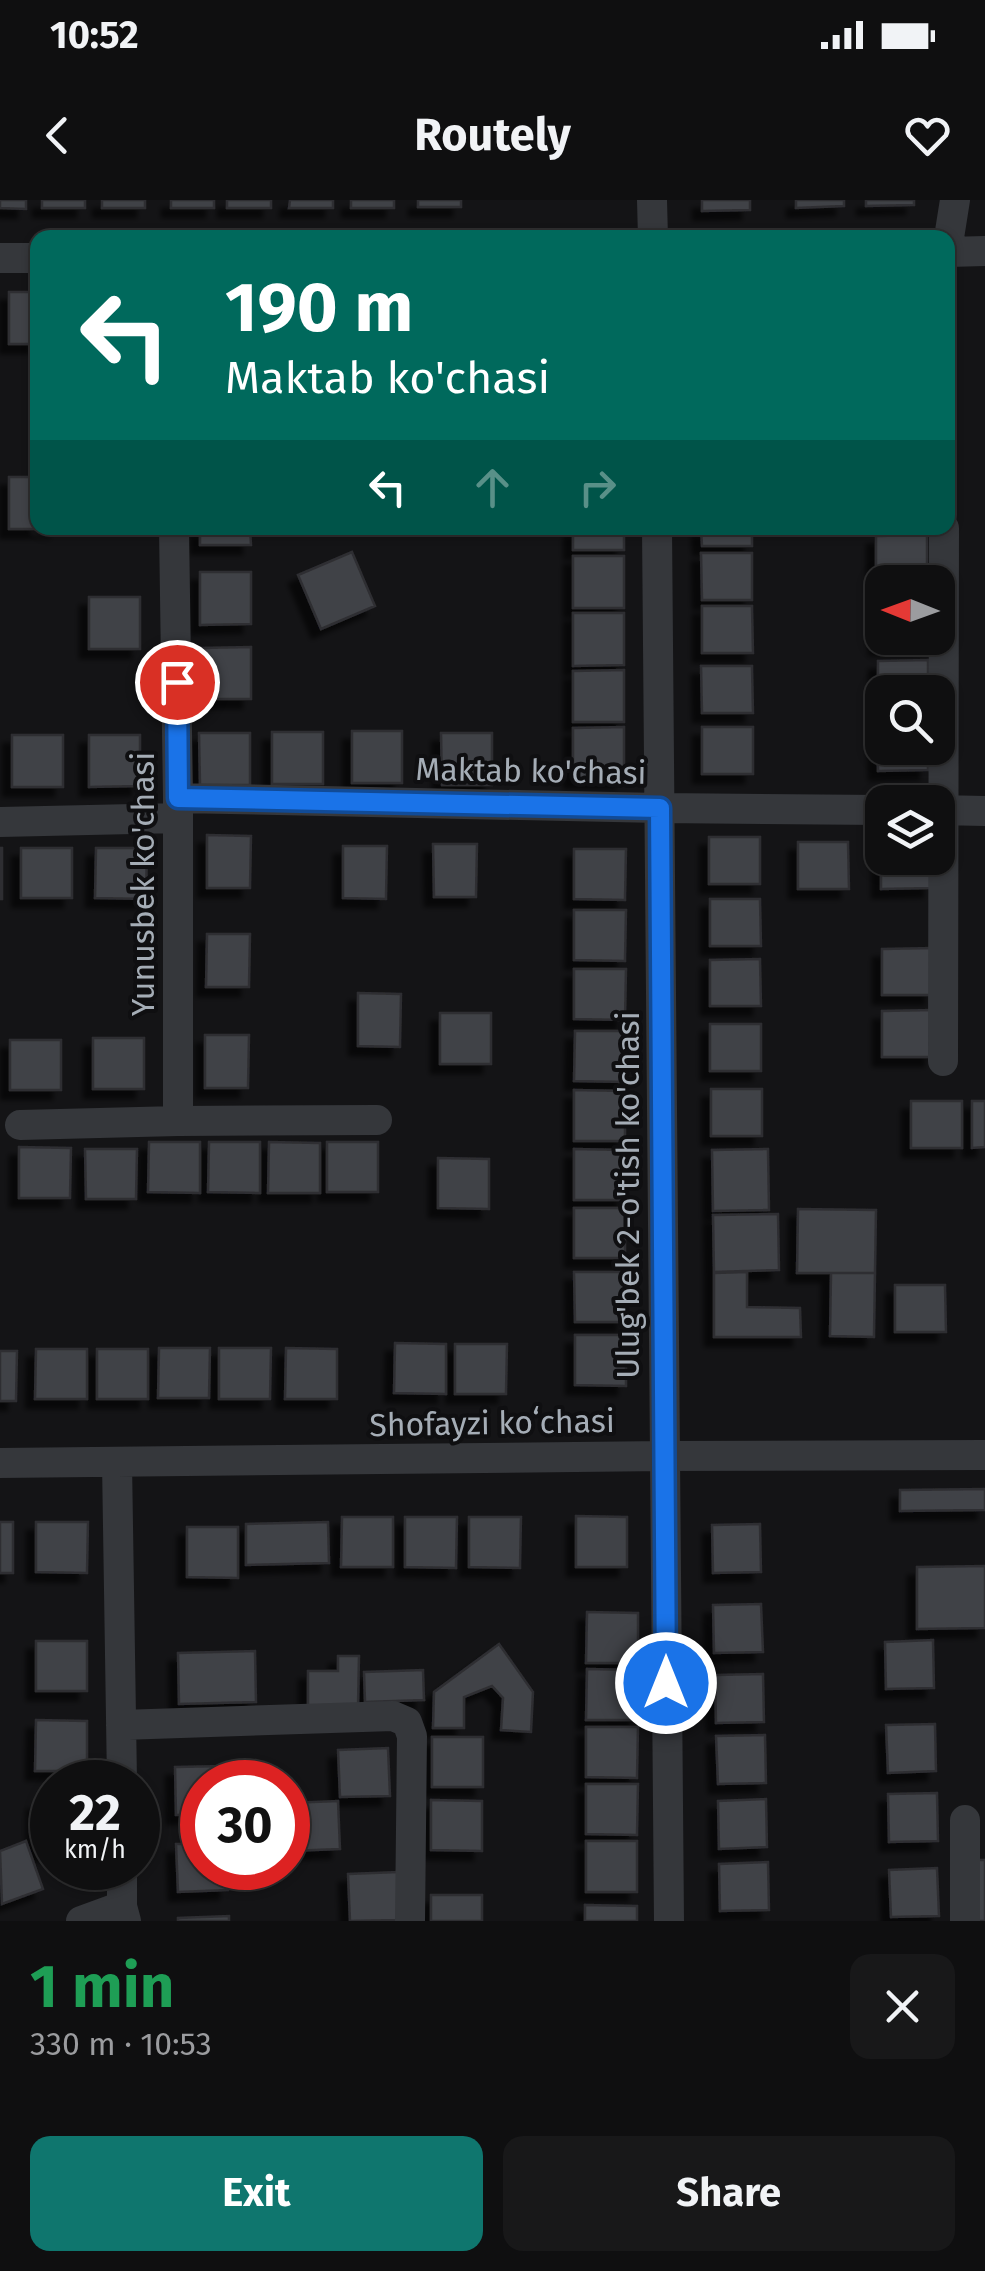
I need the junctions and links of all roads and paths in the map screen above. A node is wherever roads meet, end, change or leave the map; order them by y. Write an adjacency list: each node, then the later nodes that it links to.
1 (652, 200): 3 (street)
2 (955, 200): 4 (street)
3 (653, 230)
4 (951, 230)
5 (955, 249): 6 (street)
6 (985, 251)
7 (0, 258): 8 (street)
8 (30, 258)
9 (174, 535): 13 (street, Yunusbek ko'chasi)
10 (657, 535): 14 (street, Ulug'bek 2-o'tish ko'chasi)
11 (944, 535): 12 (street)
12 (940, 785)
13 (178, 808): 14 (street, Maktab ko'chasi); 18 (street, Maktab ko'chasi); 22 (street, Yunusbek ko'chasi)
14 (660, 808): 15 (street, Maktab ko'chasi); 25 (street, Ulug'bek 2-o'tish ko'chasi)
15 (865, 810)
16 (955, 810): 17 (street)
17 (985, 811)
18 (0, 822)
19 (941, 875): 20 (street)
20 (943, 1061)
21 (377, 1120): 22 (street)
22 (178, 1121): 23 (street)
23 (20, 1125)
24 (985, 1455): 25 (street, Shofayzi koʻchasi)
25 (665, 1456): 26 (street, Shofayzi koʻchasi); 34 (street, Ulug'bek 2-o'tish ko'chasi)
26 (116, 1462): 27 (street, Shofayzi koʻchasi); 28 (street)
27 (0, 1463)
28 (121, 1726): 29 (street); 33 (street)
29 (122, 1760)
30 (965, 1820): 35 (street)
31 (124, 1914): 32 (street)
32 (81, 1921)
33 (410, 1921)
34 (669, 1921)
35 (966, 1921)

